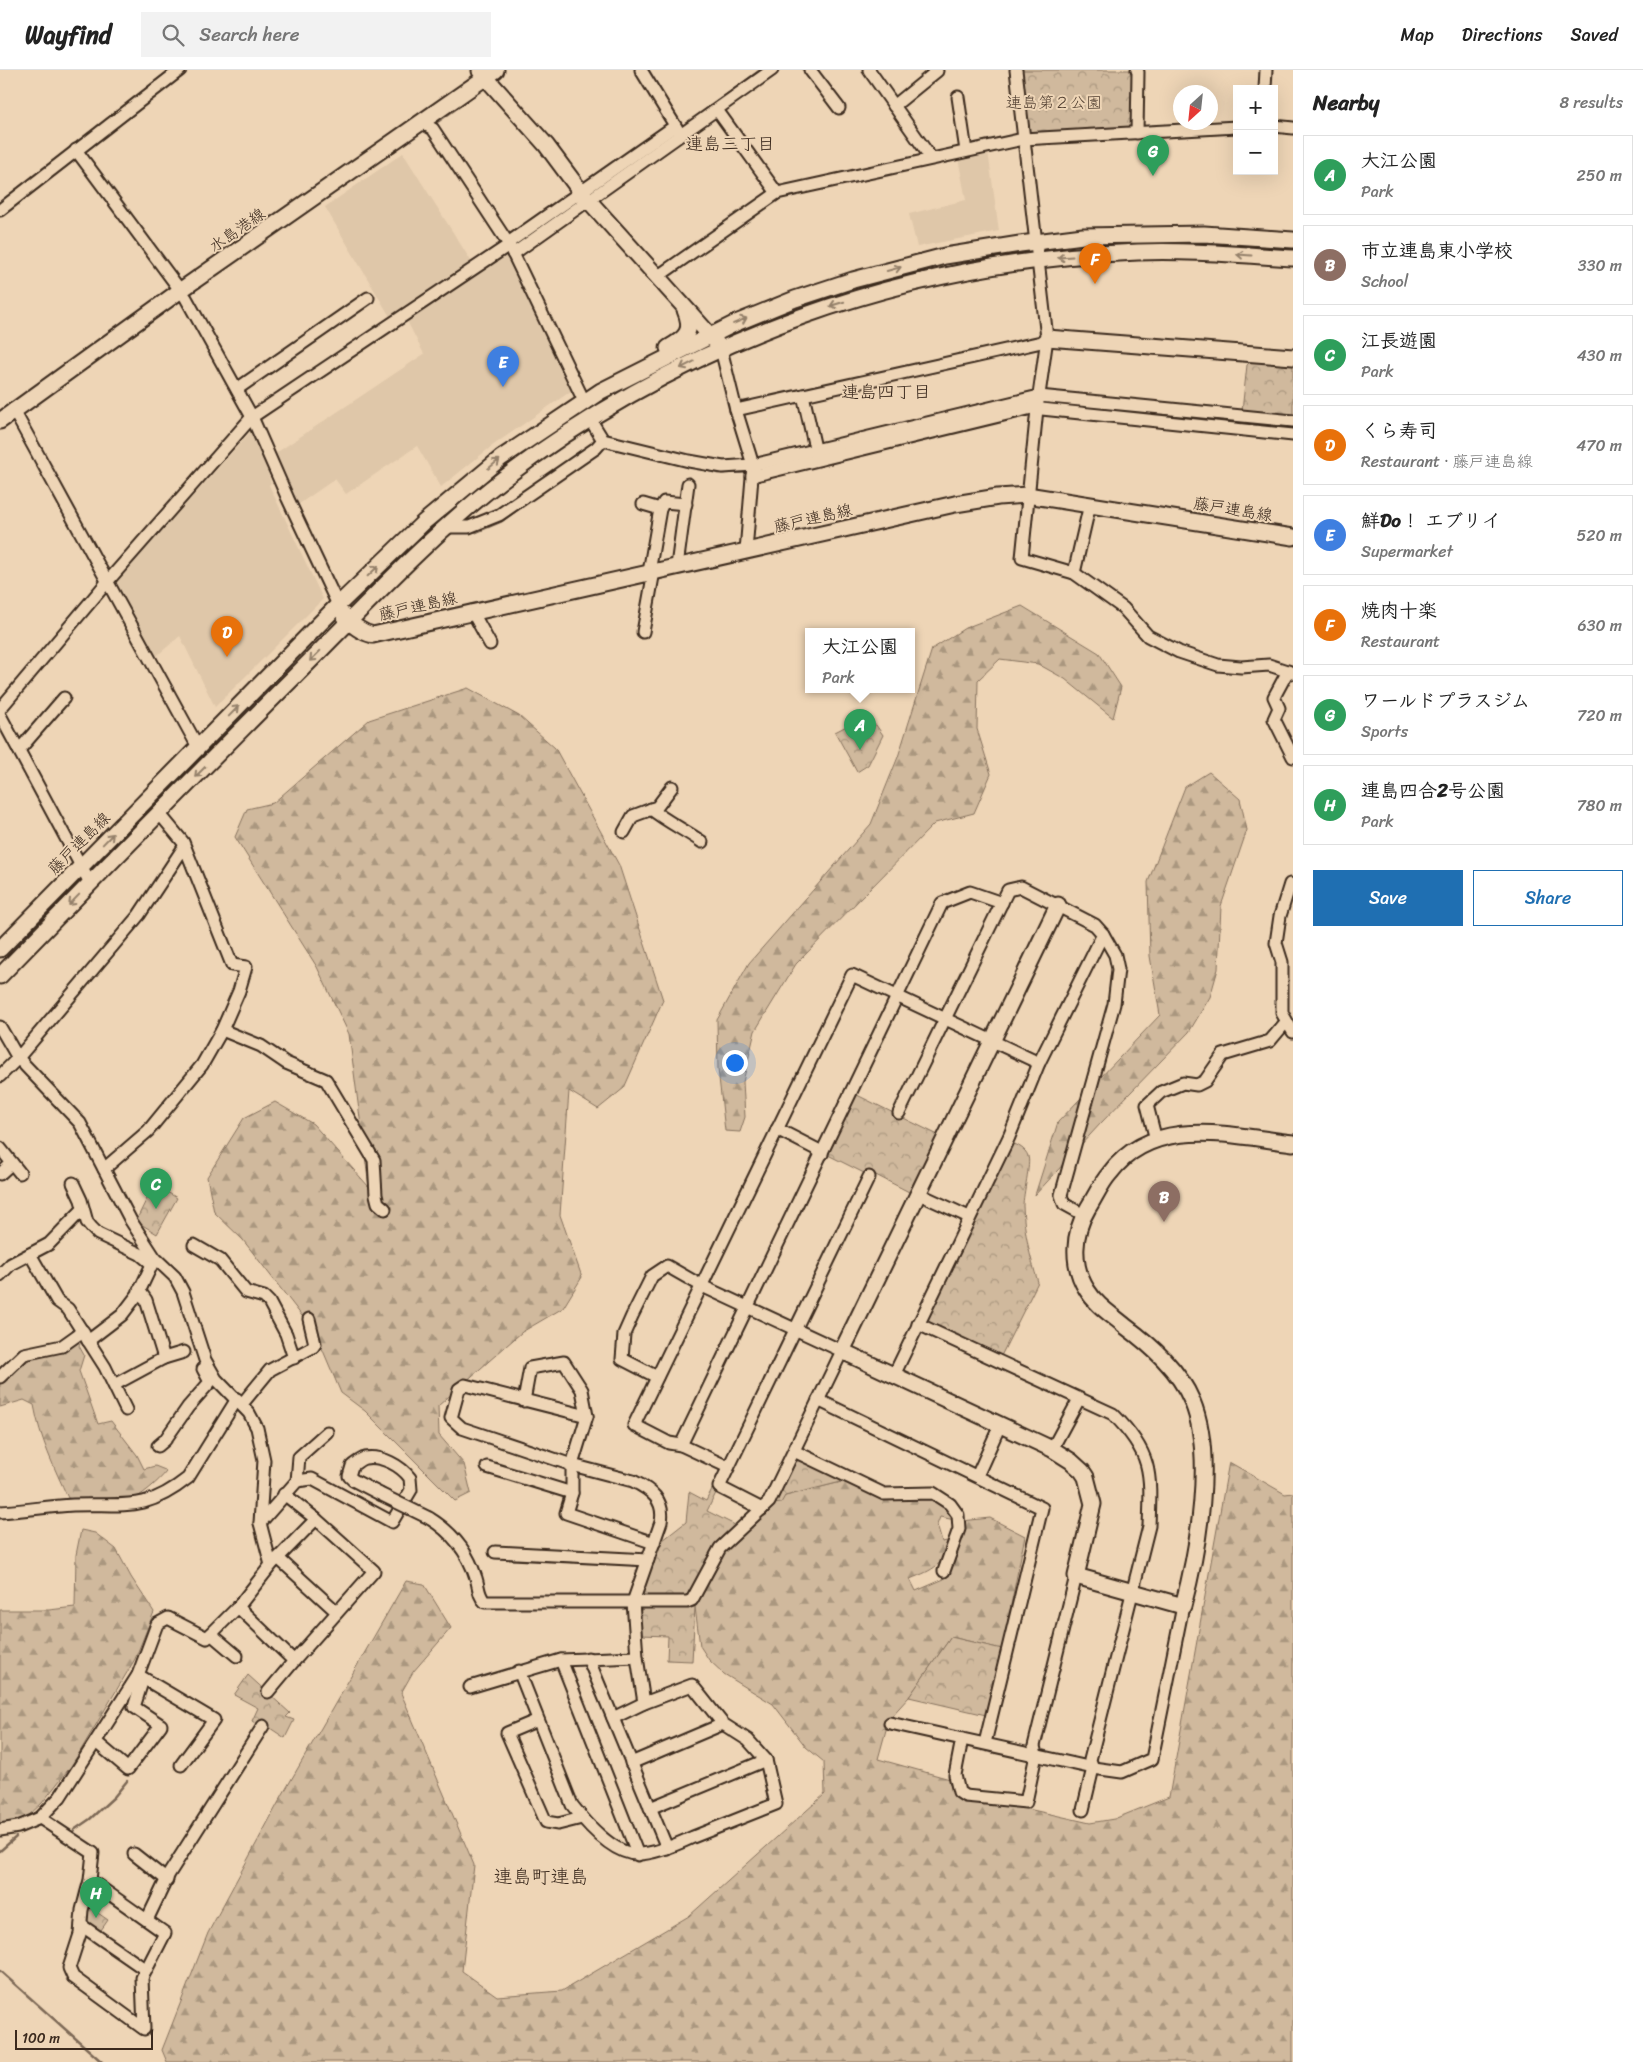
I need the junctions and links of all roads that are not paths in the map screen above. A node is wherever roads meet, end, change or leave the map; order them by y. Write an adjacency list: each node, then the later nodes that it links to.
1 (180, 70): 23 (street)
2 (641, 70): 20 (street)
3 (810, 70): 14 (street)
4 (869, 70): 13 (street)
5 (1016, 70): 22 (street)
6 (1137, 70): 21 (street)
7 (1266, 70): 11 (street)
8 (769, 71): 15 (street)
9 (937, 71): 13 (street)
10 (487, 72): 16 (street, 水島港線); 27 (street)
11 (1266, 85)
12 (958, 97): 24 (street)
13 (894, 106): 25 (street)
14 (838, 108)
15 (717, 110): 20 (street); 26 (street)
16 (424, 121): 31 (street); 35 (street, 水島港線)
17 (1278, 126): 19 (street)
18 (1233, 127): 21 (street)
19 (1293, 128)
20 (678, 131): 27 (street)
21 (1137, 132): 22 (street)
22 (1023, 139): 24 (street); 30 (street)
23 (76, 150): 28 (street); 35 (street)
24 (966, 151): 25 (street)
25 (931, 158): 26 (street)
26 (778, 193): 34 (street)
27 (589, 194): 31 (street); 34 (street)
28 (0, 210)
29 (1293, 240): 30 (street)
30 (1036, 242): 33 (street); 38 (street, one-way to 30)
31 (510, 247): 45 (street); 51 (street)
32 (1293, 258): 33 (street, one-way to 33)
33 (1038, 260): 39 (street); 40 (street, one-way to 40)
34 (661, 274): 37 (street); 38 (street)
35 (181, 290): 43 (street); 47 (street, 水島港線)
36 (368, 298): 43 (street)
37 (684, 307): 38 (street); 42 (street)
38 (714, 334): 40 (street); 42 (street)
39 (1047, 339): 41 (street); 44 (street); 46 (street)
40 (721, 349): 48 (street); 49 (street, one-way to 49)
41 (1293, 357)
42 (629, 377): 45 (street)
43 (237, 389): 51 (street)
44 (803, 395): 48 (street); 55 (street)
45 (584, 401): 70 (street, one-way to 45)
46 (1038, 402): 52 (street); 53 (street); 55 (street); 58 (street)
47 (13, 409): 50 (street, 水島港線); 69 (street)
48 (736, 410): 56 (street)
49 (590, 419): 54 (street); 63 (street)
50 (0, 420)
51 (253, 420): 69 (street); 70 (street)
52 (1293, 421)
53 (1293, 435)
54 (603, 440): 56 (street); 63 (street)
55 (817, 454): 56 (street)
56 (752, 470): 65 (street)
57 (688, 484): 60 (street)
58 (1027, 495): 61 (street, 藤戸連島線); 65 (street, 藤戸連島線); 68 (street)
59 (643, 504): 62 (street)
60 (686, 504): 62 (street); 66 (street)
61 (1090, 504): 64 (street, 藤戸連島線); 68 (street)
62 (660, 509): 67 (street)
63 (445, 528): 72 (street)
64 (1293, 537)
65 (746, 551): 66 (street, 藤戸連島線)
66 (677, 566): 67 (street, 藤戸連島線)
67 (652, 571): 71 (street, 藤戸連島線); 73 (street)
68 (1074, 573): 75 (street)
69 (109, 582): 77 (street); 79 (street)
70 (338, 605): 72 (street, 藤戸連島線); 79 (street, 藤戸連島線, one-way to 70)
71 (472, 611): 72 (street, 藤戸連島線); 74 (street)
72 (349, 622): 84 (street, one-way to 84)
73 (643, 632)
74 (490, 644)
75 (1290, 672): 81 (street)
76 (64, 698): 80 (street)
77 (0, 709)
78 (0, 715): 80 (street)
79 (198, 747): 88 (street, 藤戸連島線, one-way to 79)
80 (19, 750): 88 (street)
81 (1293, 757)
82 (672, 787): 83 (street)
83 (651, 809): 85 (street); 86 (street)
84 (159, 813): 87 (street); 89 (street)
85 (624, 832)
86 (702, 842)
87 (182, 843): 100 (street); 103 (street)
88 (81, 867): 89 (street); 94 (street, 藤戸連島線)
89 (90, 883): 95 (street, one-way to 95)
90 (1293, 886): 98 (street)
91 (1002, 903): 92 (street); 96 (street); 97 (street)
92 (1058, 905): 93 (street); 102 (street)
93 (1103, 934): 104 (street); 121 (street)
94 (0, 949)
95 (0, 976)
96 (897, 996): 97 (street); 107 (street); 111 (street)
97 (946, 1018): 102 (street); 106 (street)
98 (1286, 1022): 101 (street); 108 (street)
99 (0, 1027): 103 (street)
100 (222, 1030): 113 (street); 120 (street)
101 (1293, 1033)
102 (992, 1041): 104 (street); 118 (street)
103 (17, 1056): 105 (street); 113 (street)
104 (1039, 1063): 122 (street)
105 (0, 1076)
106 (899, 1113)
107 (777, 1129): 111 (street); 127 (street)
108 (1156, 1140): 109 (street); 121 (street)
109 (1293, 1143)
110 (0, 1148): 112 (street)
111 (822, 1154): 129 (street)
112 (12, 1163): 114 (street); 115 (street)
113 (104, 1169): 125 (street)
114 (20, 1173)
115 (0, 1174)
116 (868, 1177): 132 (street)
117 (73, 1183): 119 (street)
118 (919, 1194): 122 (street); 135 (street)
119 (83, 1209): 124 (street); 125 (street)
120 (385, 1209)
121 (1084, 1215): 174 (street)
122 (969, 1217): 131 (street)
123 (194, 1245): 138 (street)
124 (30, 1254): 126 (street); 133 (street)
125 (153, 1261): 128 (street); 134 (street)
126 (0, 1275)
127 (702, 1286): 129 (street); 140 (street); 140 (street)
128 (139, 1290): 133 (street); 137 (street)
129 (747, 1306): 132 (street); 151 (street)
130 (309, 1319): 138 (street)
131 (918, 1324): 139 (street); 143 (street)
132 (796, 1329): 135 (street); 157 (street)
133 (86, 1336): 141 (street); 142 (street)
134 (202, 1348): 145 (street); 152 (street)
135 (842, 1351): 139 (street); 144 (street)
136 (184, 1352): 137 (street)
137 (164, 1358): 142 (street)
138 (294, 1358): 145 (street)
139 (894, 1375): 149 (street)
140 (657, 1377): 151 (street)
141 (0, 1378)
142 (114, 1385): 147 (street)
143 (1079, 1399): 153 (street); 172 (street)
144 (818, 1400): 154 (street); 158 (street)
145 (239, 1401): 163 (street); 165 (street)
146 (524, 1401): 148 (street); 148 (street); 155 (street)
147 (126, 1410)
148 (587, 1416): 155 (street)
149 (1000, 1425): 153 (street); 158 (street)
150 (327, 1432): 159 (street)
151 (681, 1445): 157 (street)
152 (158, 1446)
153 (1052, 1449): 171 (street)
154 (794, 1451): 162 (street); 170 (street)
155 (572, 1465): 160 (street); 166 (street)
156 (488, 1467): 160 (street)
157 (728, 1467): 162 (street)
158 (977, 1476): 195 (street)
159 (297, 1481): 161 (street); 173 (street, bridge)
160 (572, 1493): 166 (street)
161 (284, 1494): 164 (street); 165 (street)
162 (762, 1509): 173 (street)
163 (0, 1512)
164 (316, 1519): 169 (street); 176 (street)
165 (260, 1523): 169 (street)
166 (654, 1543): 168 (street)
167 (495, 1552): 168 (street)
168 (648, 1560): 173 (street)
169 (274, 1562): 175 (street); 176 (street)
170 (944, 1571)
171 (1076, 1576): 172 (street); 196 (street)
172 (1134, 1592): 174 (street); 200 (street)
173 (633, 1602): 179 (street)
174 (1183, 1606): 200 (street)
175 (238, 1607): 177 (street); 182 (street)
176 (337, 1612): 182 (street)
177 (211, 1634): 178 (street); 184 (street)
178 (237, 1656)
179 (637, 1657): 180 (street); 187 (street)
180 (588, 1658): 181 (street); 188 (street)
181 (561, 1660): 183 (street); 208 (street)
182 (294, 1661): 186 (street)
183 (520, 1671): 185 (street); 189 (street)
184 (140, 1677): 194 (street); 194 (street); 199 (street)
185 (470, 1687)
186 (268, 1692)
187 (644, 1703): 188 (street); 191 (street)
188 (612, 1718): 198 (street)
189 (538, 1720): 204 (street); 204 (street)
190 (890, 1723): 193 (street)
191 (723, 1724): 197 (street); 198 (street)
192 (263, 1726): 210 (street)
193 (962, 1739): 195 (street); 196 (street)
194 (96, 1742): 203 (street)
195 (985, 1743): 196 (street)
196 (1036, 1755): 200 (street)
197 (766, 1760): 201 (street); 206 (street)
198 (631, 1763): 201 (street)
199 (182, 1765)
200 (1093, 1768): 202 (street)
201 (650, 1808): 206 (street)
202 (1083, 1810)
203 (40, 1818): 205 (street); 209 (street)
204 (582, 1818): 208 (street)
205 (0, 1830)
206 (667, 1848): 208 (street)
207 (134, 1854): 210 (street)
208 (638, 1854)
209 (90, 1880): 211 (street); 212 (street)
210 (167, 1880): 211 (street)
211 (147, 1920): 213 (street)
212 (81, 1925): 213 (street); 213 (street)
213 (146, 1970)

